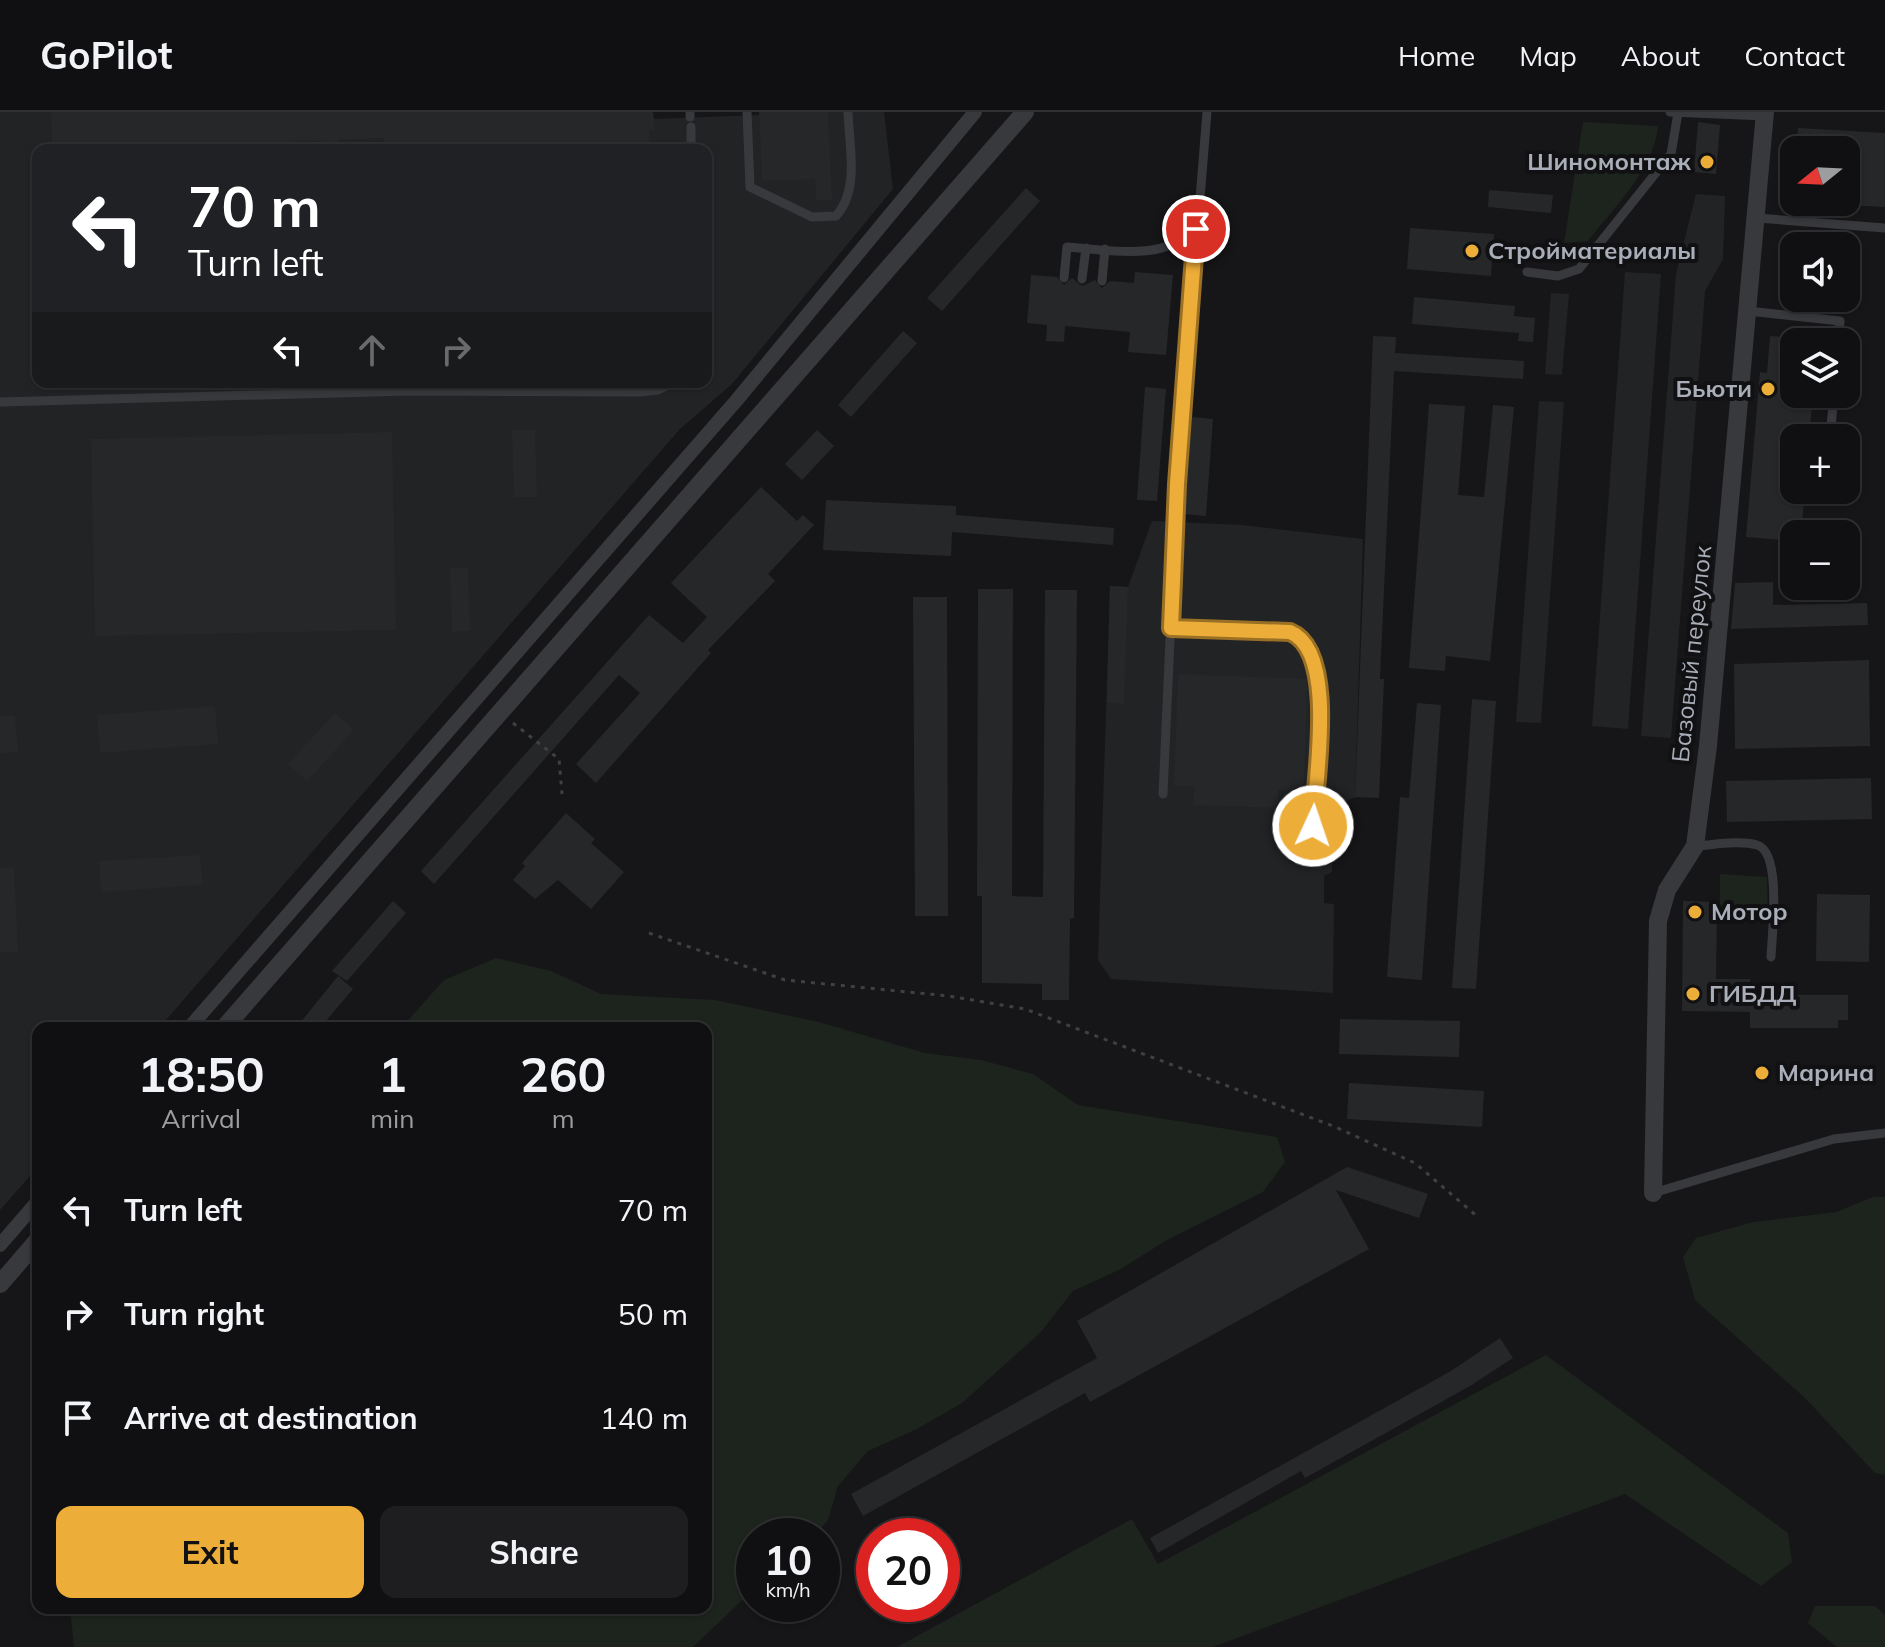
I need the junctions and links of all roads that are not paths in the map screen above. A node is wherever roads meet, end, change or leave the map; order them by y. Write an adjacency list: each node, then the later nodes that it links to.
1 (747, 112): 2 (lane)
2 (848, 112)
3 (975, 112): 28 (street)
4 (1025, 112): 29 (street)
5 (1207, 112): 12 (lane)
6 (1674, 113): 7 (lane); 15 (lane)
7 (1765, 114): 10 (street, Базовый переулок)
8 (690, 118): 9 (lane)
9 (691, 144)
10 (1757, 218): 11 (lane); 19 (street, Базовый переулок)
11 (1885, 228)
12 (1196, 229): 14 (lane); 23 (lane)
13 (1086, 248): 14 (lane); 16 (lane); 17 (lane)
14 (1105, 249): 18 (lane)
15 (1527, 272)
16 (1064, 278)
17 (1082, 279)
18 (1102, 281)
19 (1748, 311): 20 (lane); 26 (street, Базовый переулок)
20 (1839, 328)
21 (662, 388): 22 (lane)
22 (0, 402)
23 (1171, 628): 24 (lane); 25 (lane)
24 (1163, 794)
25 (1313, 826)
26 (1695, 846): 27 (lane); 31 (street, Базовый переулок)
27 (1771, 957)
28 (194, 1022)
29 (229, 1022)
30 (1885, 1133): 31 (lane)
31 (1653, 1193)
32 (32, 1208): 33 (street)
33 (0, 1245)
34 (32, 1247): 35 (street)
35 (0, 1284)

